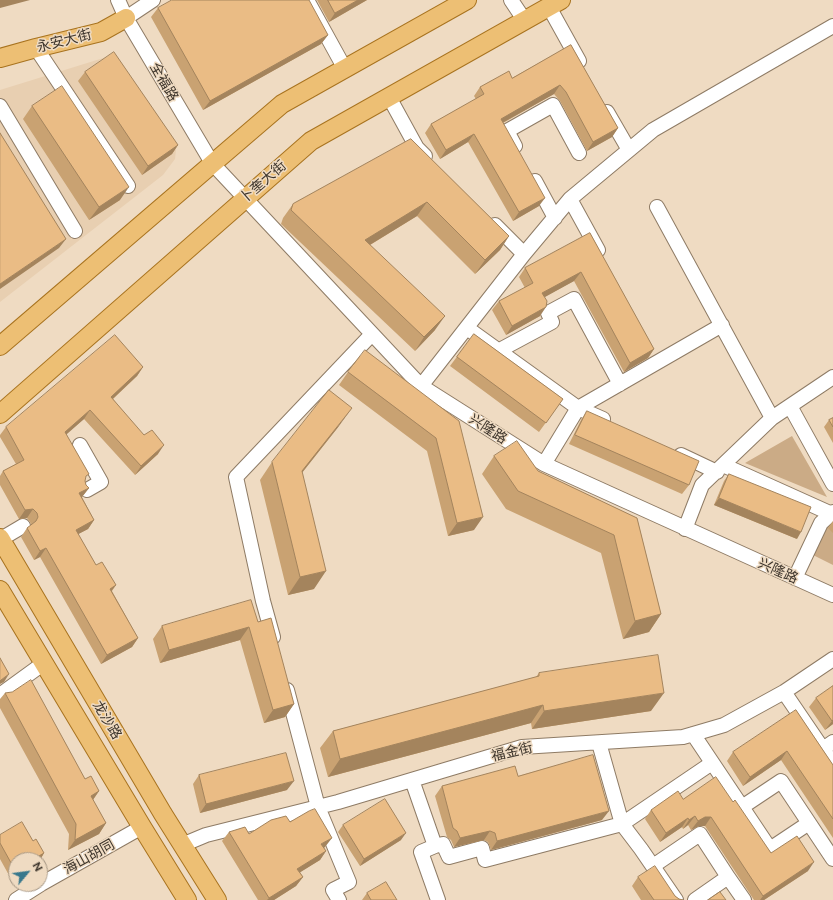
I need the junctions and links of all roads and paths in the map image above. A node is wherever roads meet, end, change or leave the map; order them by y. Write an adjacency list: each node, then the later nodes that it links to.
1 (118, 0): 7 (street, 全福路)
2 (153, 0): 7 (street)
3 (306, 0): 12 (street)
4 (467, 0): 12 (main road)
5 (511, 0): 8 (street)
6 (555, 4): 8 (main road, 卜奎大街); 13 (street)
7 (126, 18): 10 (main road, 永安大街); 20 (street, 全福路)
8 (525, 21): 14 (main road, 卜奎大街)
9 (833, 26): 17 (street)
10 (36, 48): 11 (main road, 永安大街); 23 (street)
11 (0, 58)
12 (345, 69): 20 (main road)
13 (587, 76)
14 (389, 97): 21 (street); 24 (main road, 卜奎大街)
15 (602, 103): 17 (street)
16 (0, 106): 29 (street)
17 (629, 150): 25 (street)
18 (579, 153): 19 (street)
19 (522, 158)
20 (212, 163): 24 (street, 全福路); 35 (main road)
21 (434, 164)
22 (529, 171): 28 (street)
23 (128, 186)
24 (245, 198): 34 (street, 兴隆路); 44 (main road, 卜奎大街)
25 (570, 200): 28 (street); 31 (street)
26 (657, 207): 32 (street)
27 (485, 215): 30 (street)
28 (555, 218): 30 (street)
29 (75, 231)
30 (524, 254): 33 (street)
31 (603, 260)
32 (722, 326): 38 (street); 45 (street)
33 (467, 328): 37 (street); 41 (street)
34 (372, 334): 41 (street, 兴隆路); 60 (street)
35 (0, 346)
36 (651, 348): 38 (street)
37 (498, 351): 40 (street); 43 (street)
38 (659, 361): 40 (street)
39 (833, 377): 42 (street)
40 (620, 384): 43 (street)
41 (421, 386): 49 (street, 兴隆路)
42 (790, 406): 45 (street); 51 (street)
43 (578, 408): 46 (street); 49 (street)
44 (0, 414)
45 (772, 418): 50 (street)
46 (612, 424)
47 (80, 445): 52 (street)
48 (668, 449): 50 (street)
49 (544, 464): 55 (street, 兴隆路)
50 (720, 468): 53 (street); 55 (street)
51 (833, 484)
52 (87, 490)
53 (832, 513): 57 (street)
54 (23, 526): 56 (street)
55 (685, 528): 57 (street, 兴隆路)
56 (0, 538): 77 (main road, 龙沙路)
57 (795, 578): 59 (street, 兴隆路)
58 (0, 590): 62 (main road, 龙沙路)
59 (833, 595)
60 (276, 647)
61 (833, 658): 64 (street, 福金街)
62 (44, 663): 65 (street); 76 (main road, 龙沙路)
63 (284, 677): 72 (street)
64 (784, 692): 66 (street, 福金街); 68 (street)
65 (0, 695)
66 (693, 734): 67 (street, 福金街); 69 (street)
67 (599, 743): 71 (street, 福金街); 75 (street)
68 (828, 746): 70 (street)
69 (712, 763): 73 (street); 75 (street)
70 (833, 764)
71 (412, 780): 72 (street, 福金街); 78 (street)
72 (318, 807): 77 (street, 福金街); 85 (street)
73 (742, 807): 74 (street); 74 (street)
74 (809, 823): 79 (street)
75 (622, 824): 78 (street); 80 (street)
76 (142, 827): 82 (street, 海山胡同); 83 (main road, 龙沙路)
77 (182, 845): 84 (main road, 龙沙路)
78 (435, 846): 86 (street)
79 (833, 859)
80 (653, 866): 81 (street); 87 (street)
81 (728, 877): 88 (street); 89 (street)
82 (16, 900)
83 (187, 900)
84 (217, 900)
85 (339, 900)
86 (438, 900)
87 (676, 900)
88 (695, 900)
89 (744, 900)

